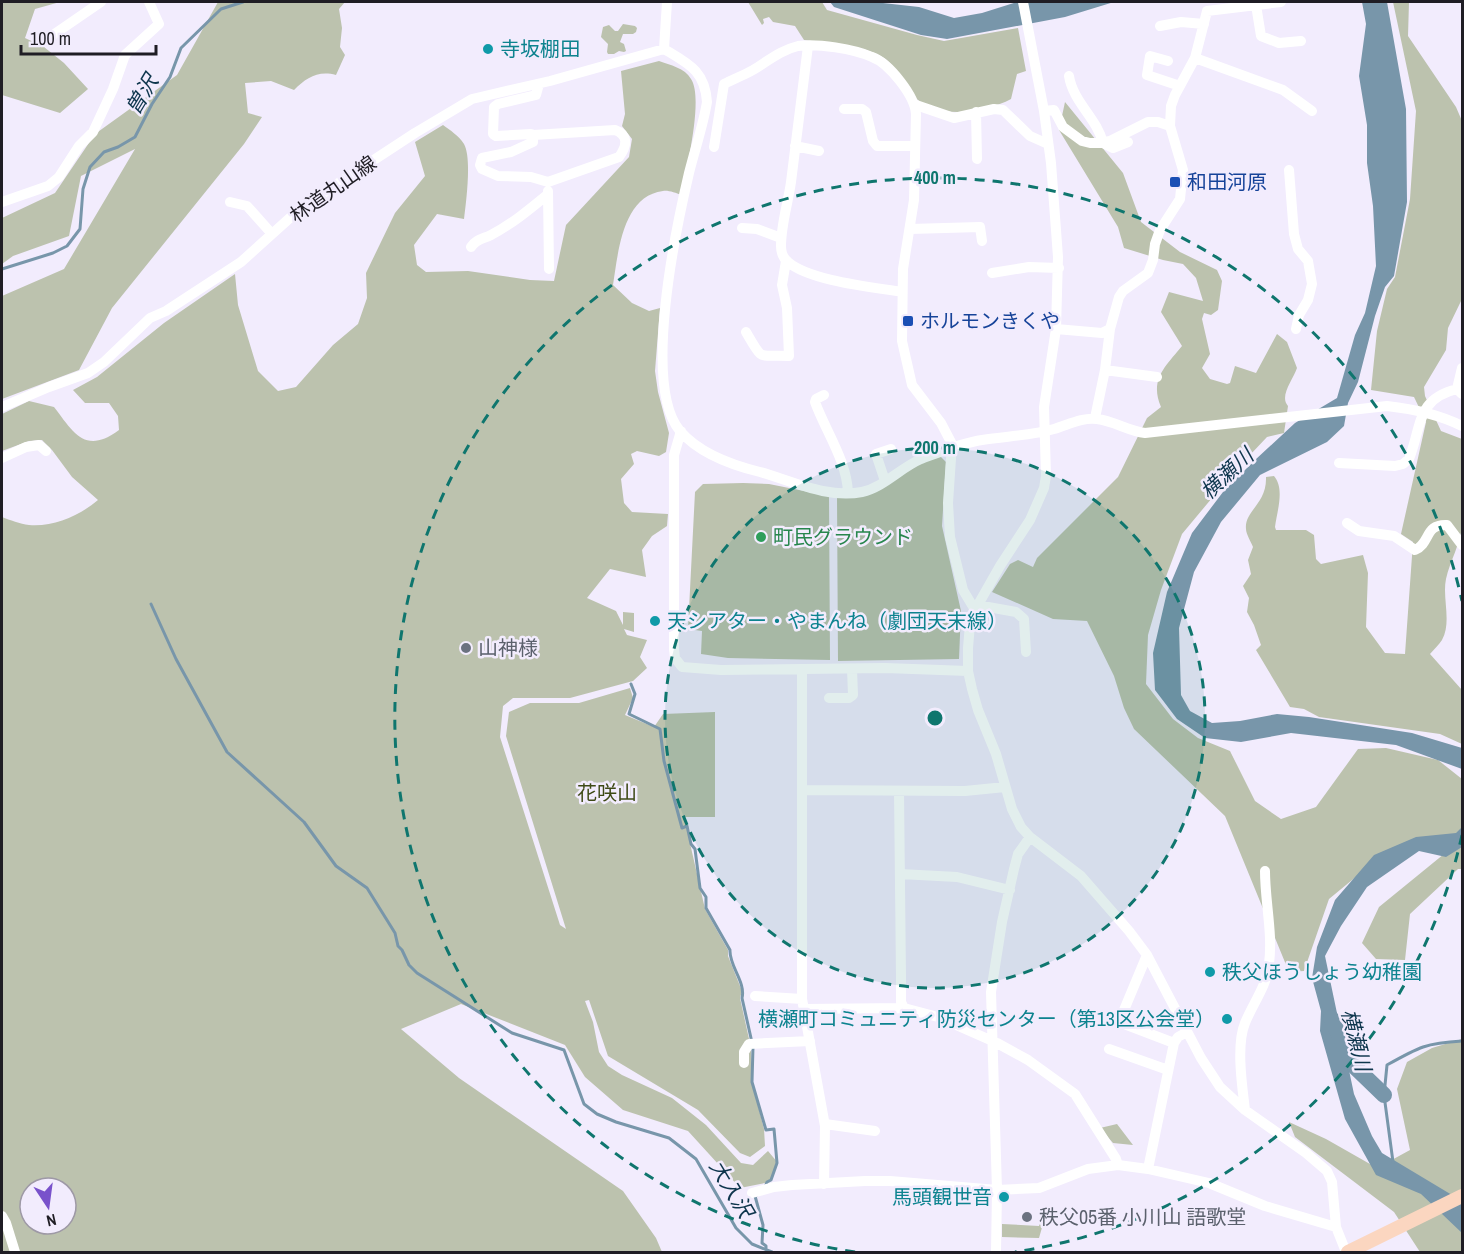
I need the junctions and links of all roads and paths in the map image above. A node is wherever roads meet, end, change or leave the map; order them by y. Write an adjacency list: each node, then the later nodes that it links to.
1 (101, 2): 9 (street)
2 (149, 2): 36 (street)
3 (668, 2): 12 (street)
4 (1023, 2): 20 (street)
5 (1281, 2): 6 (street)
6 (1256, 5): 7 (street); 10 (street)
7 (1204, 24): 8 (street); 13 (street)
8 (1161, 26)
9 (50, 37)
10 (1301, 41)
11 (808, 46): 18 (street); 28 (street); 30 (street)
12 (664, 49): 16 (street, 林道丸山線); 62 (street)
13 (1195, 58): 17 (street); 21 (street)
14 (1168, 62): 17 (street)
15 (1069, 76): 26 (street)
16 (539, 84): 24 (street); 40 (street, 林道丸山線)
17 (1180, 86): 23 (street)
18 (916, 105): 22 (street); 29 (street)
19 (844, 109): 29 (street)
20 (1044, 111): 26 (street); 27 (street)
21 (1312, 111)
22 (976, 112): 27 (street); 32 (street)
23 (1170, 126): 26 (street); 50 (street)
24 (533, 135): 34 (street); 34 (street)
25 (1128, 142): 26 (street)
26 (1103, 143)
27 (1048, 144): 45 (street)
28 (795, 146): 31 (street); 41 (street)
29 (915, 146): 39 (street)
30 (714, 147)
31 (819, 151)
32 (977, 159)
33 (1289, 170): 51 (street)
34 (548, 182): 35 (street)
35 (547, 195): 43 (street); 46 (street)
36 (2, 202)
37 (230, 202): 40 (street)
38 (742, 228): 41 (street)
39 (910, 229): 42 (street); 48 (street)
40 (272, 234): 58 (street, 林道丸山線)
41 (781, 238): 44 (street)
42 (982, 241)
43 (471, 247)
44 (786, 261): 48 (street); 52 (street)
45 (1059, 268): 47 (street); 49 (street)
46 (549, 269)
47 (992, 273)
48 (902, 292): 63 (street)
49 (1056, 328): 50 (street); 61 (street)
50 (1110, 329): 54 (street)
51 (1296, 329)
52 (746, 332)
53 (1462, 368): 56 (street)
54 (1105, 370): 55 (street); 59 (street)
55 (1156, 377)
56 (1460, 391): 67 (street)
57 (824, 395): 69 (street)
58 (2, 407)
59 (1095, 418): 60 (street); 61 (street)
60 (1462, 426)
61 (1045, 430): 63 (street); 72 (street)
62 (681, 432): 69 (street); 74 (street)
63 (952, 448): 68 (street); 72 (street)
64 (891, 449): 68 (street)
65 (46, 451): 66 (street)
66 (2, 458)
67 (1339, 463)
68 (885, 481): 69 (street)
69 (848, 493)
70 (1347, 523): 71 (street)
71 (1462, 545)
72 (976, 607): 73 (street); 76 (street)
73 (1026, 652)
74 (802, 669): 75 (street); 79 (street)
75 (852, 669): 76 (street); 77 (street)
76 (968, 670): 78 (street)
77 (829, 698)
78 (1005, 787): 80 (street); 81 (street)
79 (802, 790): 80 (street); 87 (street)
80 (899, 791): 83 (street)
81 (1030, 837): 84 (street); 85 (street)
82 (1264, 871): 96 (street)
83 (900, 874): 84 (street); 88 (street)
84 (1010, 890): 91 (street)
85 (1146, 955): 89 (street); 92 (street)
86 (755, 996): 87 (street)
87 (803, 1004): 88 (street); 90 (street)
88 (904, 1008): 91 (street)
89 (1187, 1032): 92 (street); 96 (street)
90 (810, 1041): 94 (street); 97 (street)
91 (992, 1041): 99 (street); 102 (street)
92 (1174, 1044): 95 (street)
93 (1109, 1048): 95 (street)
94 (744, 1063)
95 (1168, 1070): 100 (street)
96 (1245, 1110): 106 (street)
97 (825, 1124): 98 (street); 101 (street)
98 (875, 1131)
99 (1118, 1165): 100 (street); 102 (street)
100 (1148, 1169): 106 (street)
101 (824, 1184): 102 (street); 103 (street)
102 (997, 1190): 108 (street)
103 (752, 1193)
104 (1462, 1196): 109 (main road)
105 (2, 1216): 107 (street)
106 (1335, 1227): 109 (street)
107 (15, 1252)
108 (996, 1252)
109 (1347, 1252)

